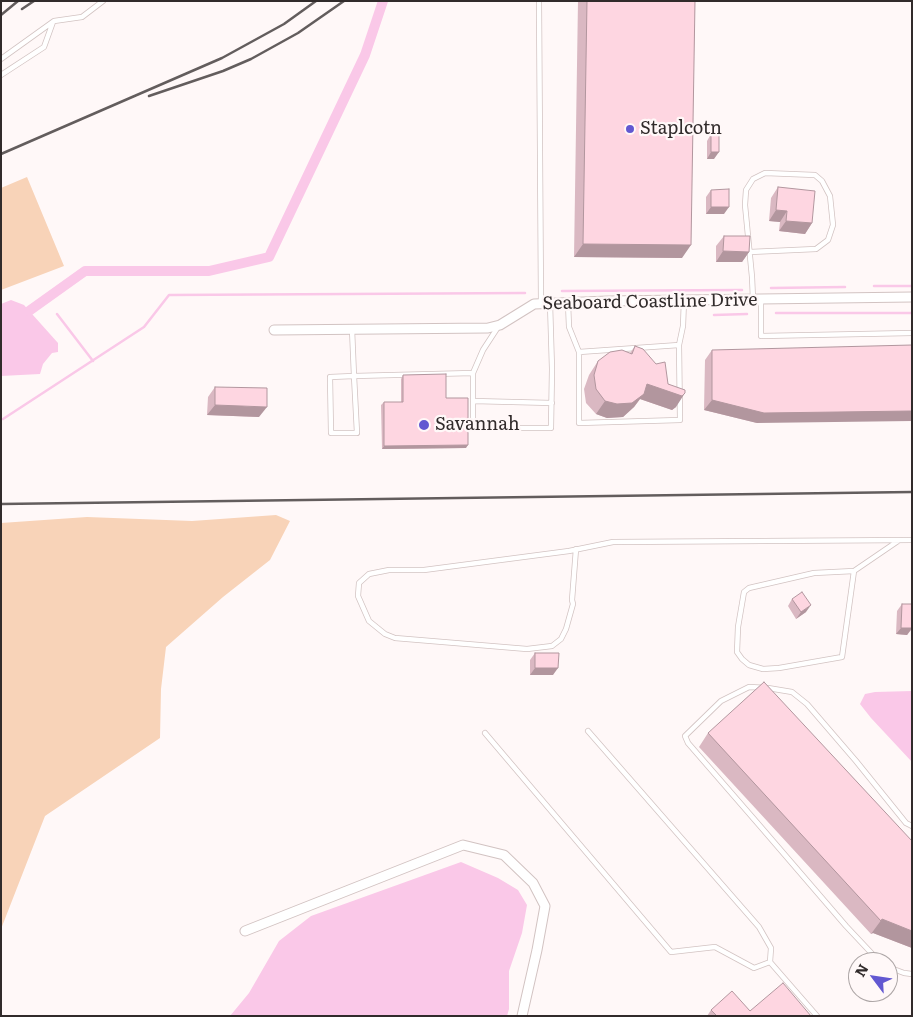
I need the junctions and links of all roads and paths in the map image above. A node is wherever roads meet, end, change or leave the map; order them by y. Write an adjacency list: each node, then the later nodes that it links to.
1 (103, 1): 3 (lane)
2 (539, 1): 11 (lane)
3 (54, 21): 4 (lane); 5 (lane)
4 (1, 59)
5 (1, 75)
6 (750, 252): 6 (lane); 8 (lane)
7 (912, 297): 8 (street, Seaboard Coastline Drive)
8 (757, 299): 9 (street, Seaboard Coastline Drive); 15 (lane)
9 (684, 300): 10 (street, Seaboard Coastline Drive); 16 (lane)
10 (568, 302): 11 (street, Seaboard Coastline Drive); 17 (lane)
11 (545, 303): 12 (street, Seaboard Coastline Drive); 21 (lane)
12 (500, 325): 13 (street, Seaboard Coastline Drive); 18 (lane)
13 (352, 329): 14 (street, Seaboard Coastline Drive); 19 (lane)
14 (274, 330)
15 (912, 332)
16 (679, 345): 17 (lane); 17 (lane)
17 (579, 352)
18 (473, 373): 19 (lane); 20 (lane)
19 (354, 376): 19 (lane)
20 (473, 401): 21 (lane); 21 (lane)
21 (552, 403)
22 (899, 540): 23 (lane); 24 (lane); 25 (lane)
23 (912, 540)
24 (576, 549): 24 (lane)
25 (854, 571): 25 (lane)
26 (588, 731): 31 (lane)
27 (485, 733): 31 (lane)
28 (912, 826): 30 (lane)
29 (245, 930): 34 (street)
30 (870, 952)
31 (770, 962): 35 (lane)
32 (898, 971): 33 (lane)
33 (912, 974)
34 (522, 1016)
35 (817, 1016)

